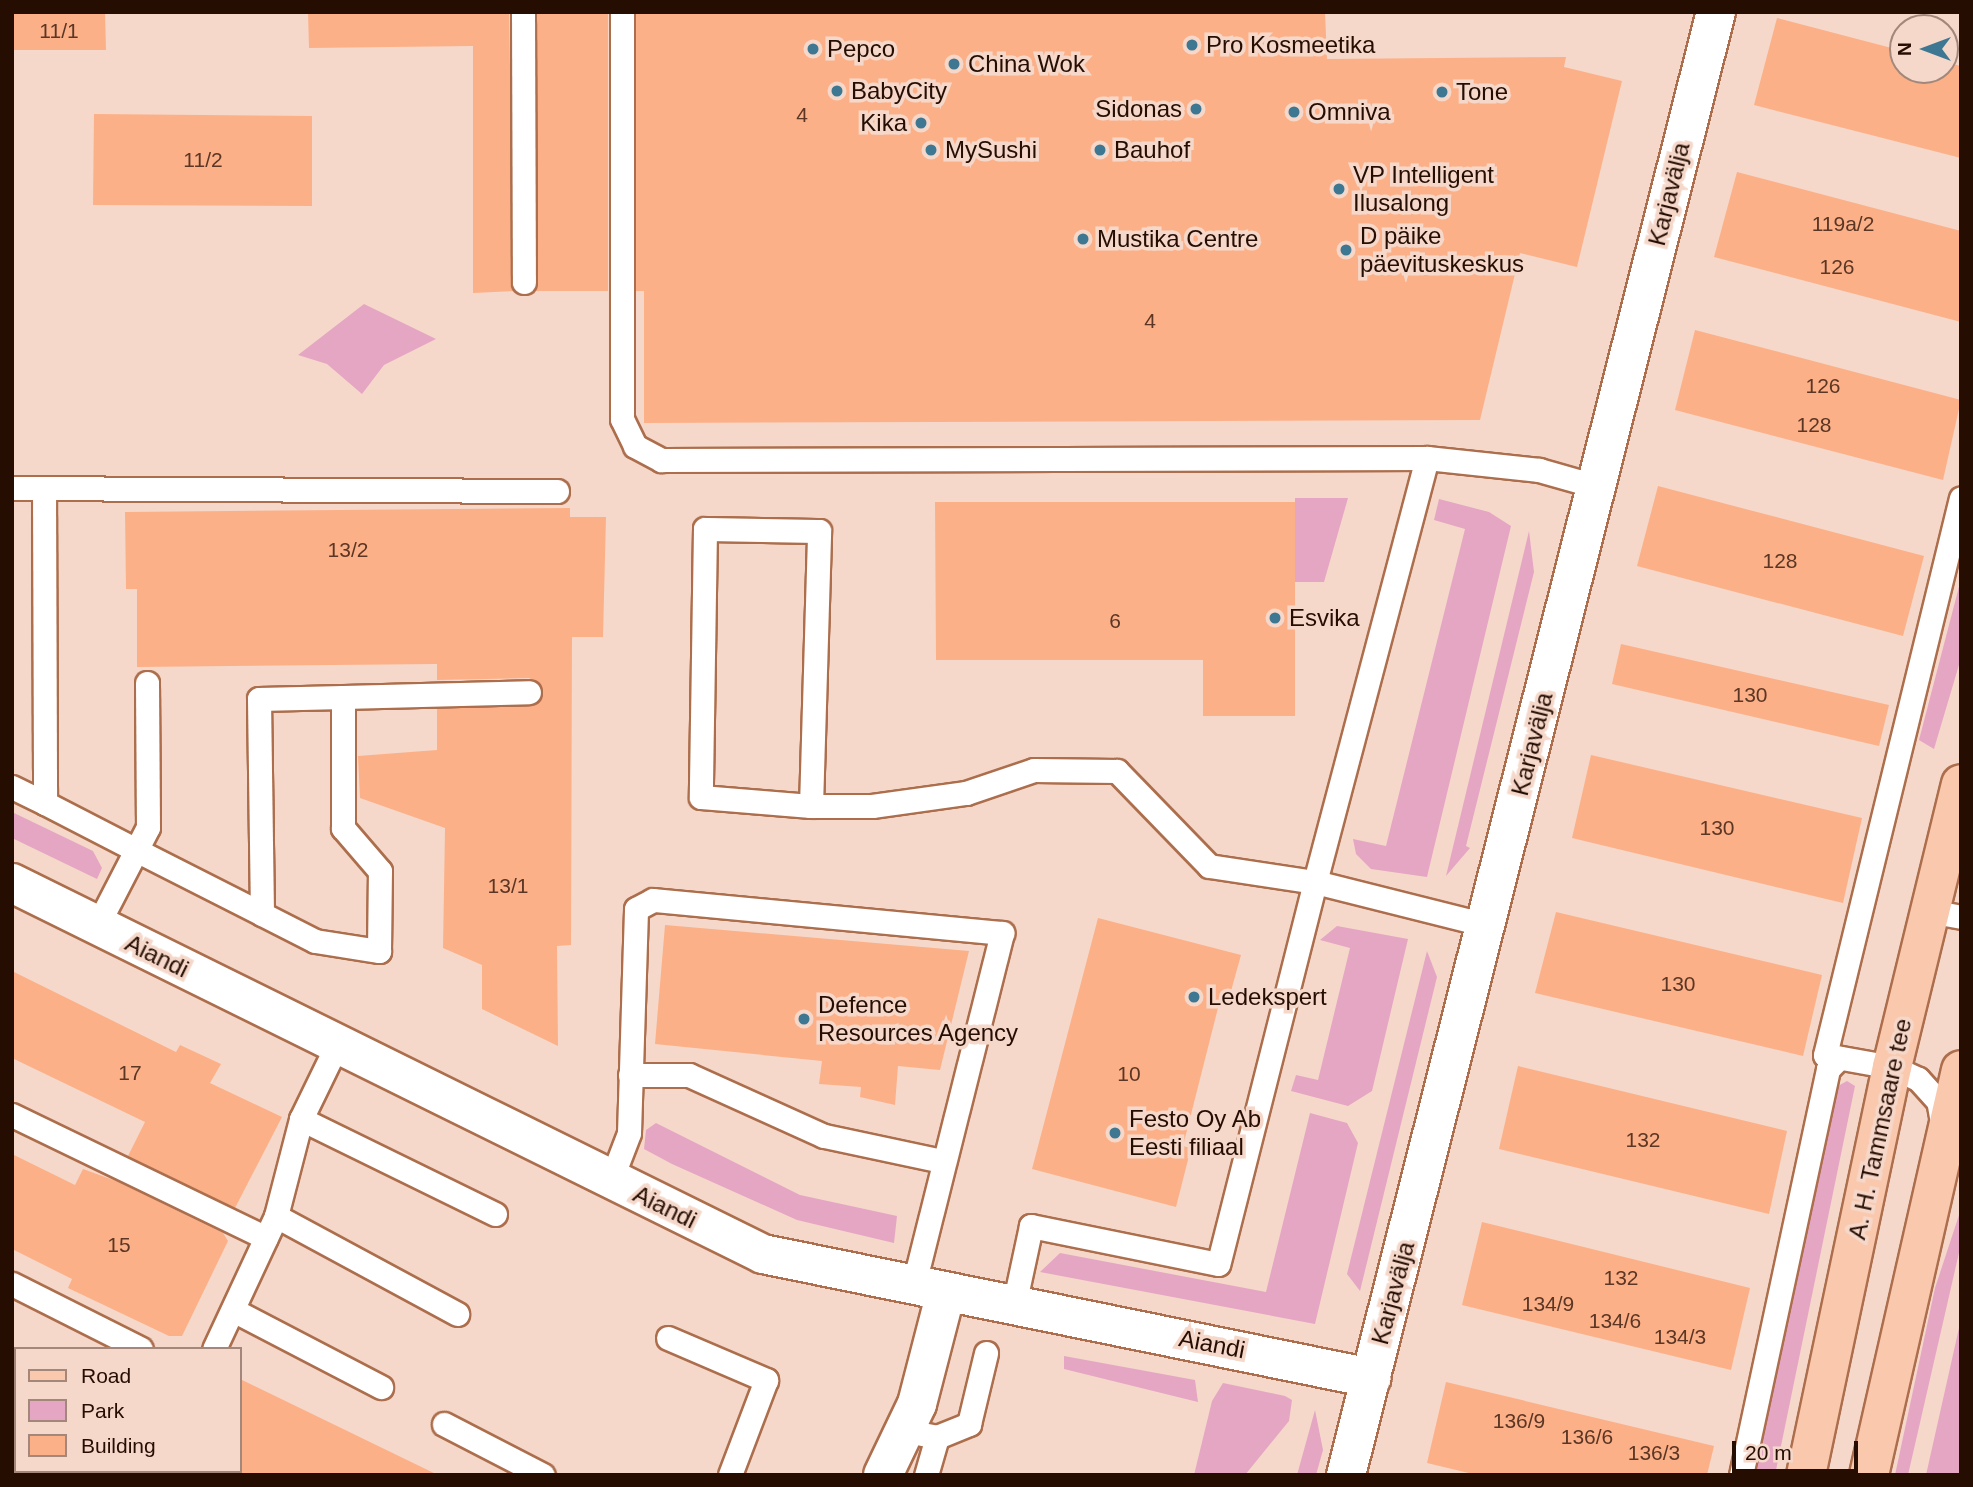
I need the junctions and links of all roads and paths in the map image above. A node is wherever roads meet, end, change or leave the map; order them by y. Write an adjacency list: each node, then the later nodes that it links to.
1 (523, 12): 4 (lane)
2 (622, 12): 5 (lane)
3 (1716, 12): 6 (street, Karjavälja)
4 (524, 282)
5 (1427, 458): 6 (lane); 20 (lane)
6 (1595, 486): 23 (street, Karjavälja)
7 (12, 488): 8 (lane)
8 (44, 488): 9 (lane); 16 (lane)
9 (557, 491)
10 (1961, 498): 26 (lane)
11 (147, 683): 18 (lane)
12 (529, 692): 13 (lane)
13 (343, 697): 21 (lane); 21 (lane)
14 (1961, 784): 22 (main road, A. H. Tammsaare tee)
15 (12, 787): 16 (lane)
16 (45, 803): 18 (lane)
17 (811, 806): 17 (lane); 20 (lane)
18 (136, 850): 21 (lane); 24 (lane)
19 (12, 883): 24 (street, Aiandi)
20 (1315, 883): 23 (lane); 40 (lane)
21 (261, 914)
22 (1944, 914): 27 (main road, A. H. Tammsaare tee)
23 (1486, 925): 47 (street, Karjavälja)
24 (97, 926): 25 (street, Aiandi)
25 (337, 1045): 31 (lane); 34 (street, Aiandi)
26 (1839, 1058): 27 (lane); 56 (lane)
27 (1892, 1067): 32 (lane); 57 (main road, A. H. Tammsaare tee)
28 (1961, 1070): 32 (main road)
29 (630, 1075): 33 (lane); 33 (lane); 34 (lane)
30 (12, 1115): 37 (lane)
31 (301, 1119): 35 (lane); 36 (lane)
32 (1945, 1138): 58 (main road)
33 (942, 1161): 39 (lane)
34 (611, 1180): 39 (street, Aiandi)
35 (495, 1214)
36 (276, 1216): 37 (lane); 42 (lane)
37 (267, 1238): 41 (lane)
38 (12, 1284): 44 (lane)
39 (929, 1290): 40 (street, Aiandi); 50 (street)
40 (1014, 1305): 47 (street, Aiandi)
41 (233, 1310): 45 (lane); 48 (lane)
42 (457, 1314)
43 (668, 1338): 52 (lane)
44 (137, 1347)
45 (215, 1347)
46 (986, 1353): 50 (lane)
47 (1371, 1378): 55 (street, Karjavälja)
48 (381, 1387)
49 (444, 1424): 51 (lane)
50 (921, 1433): 53 (street); 54 (lane)
51 (543, 1475)
52 (730, 1475)
53 (883, 1475)
54 (926, 1475)
55 (1346, 1475)
56 (1741, 1475)
57 (1806, 1475)
58 (1869, 1475)

